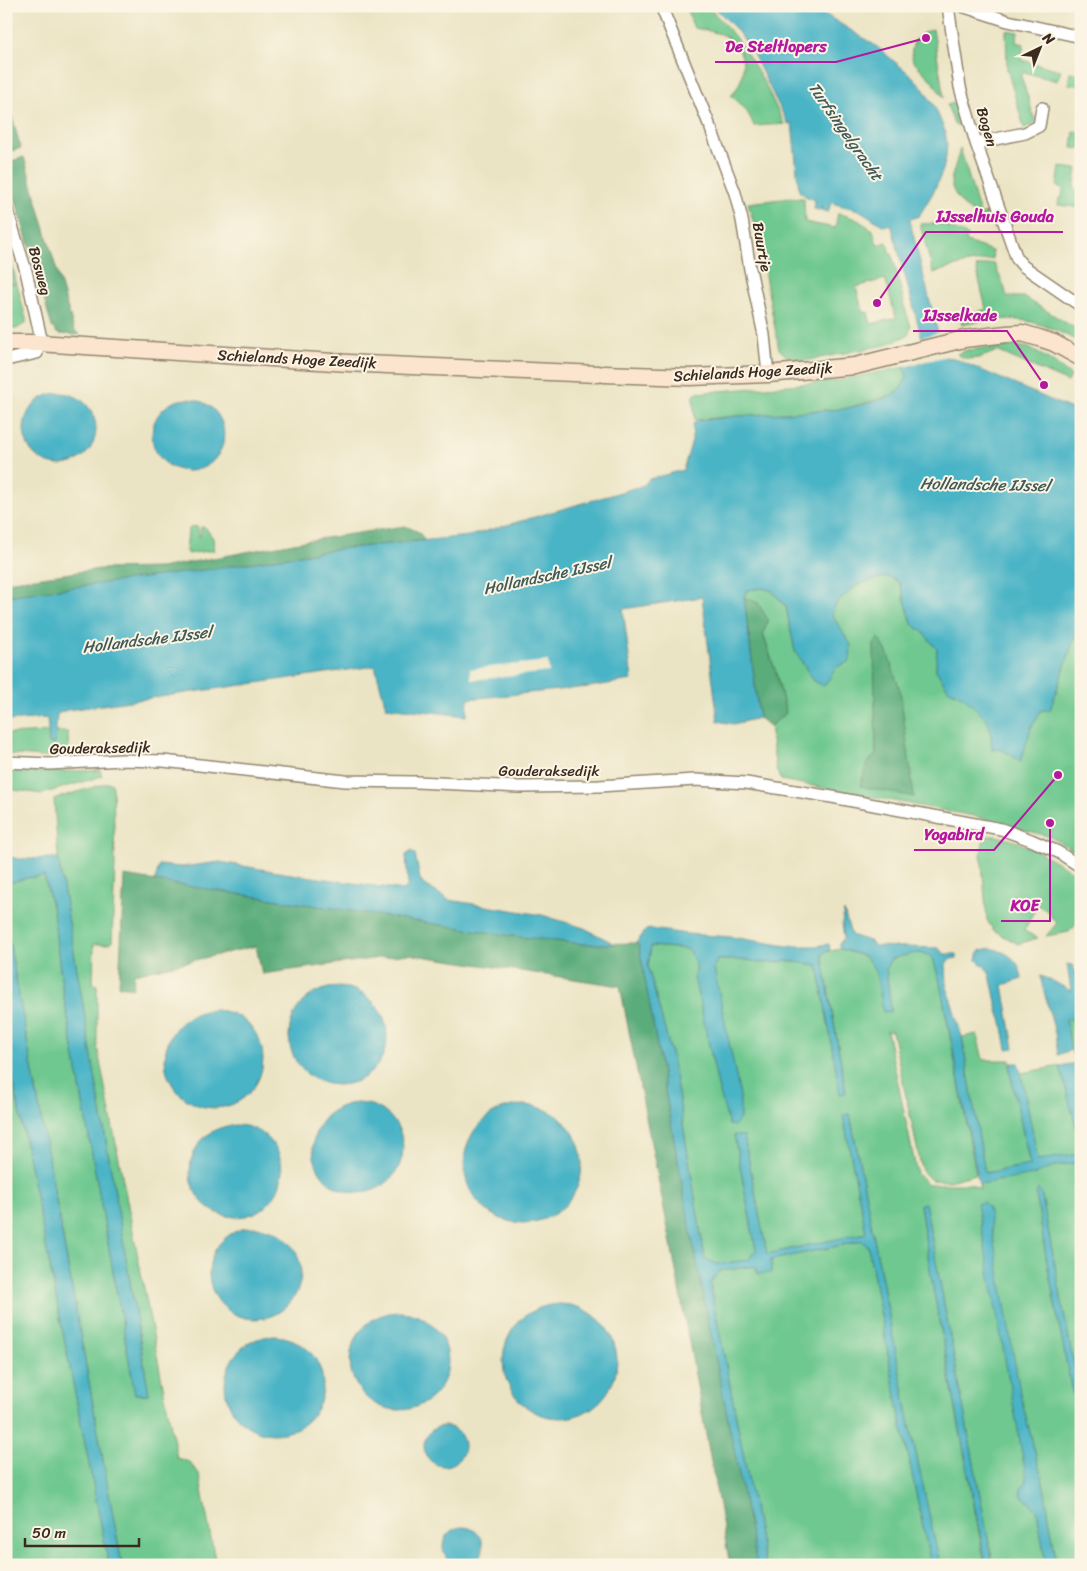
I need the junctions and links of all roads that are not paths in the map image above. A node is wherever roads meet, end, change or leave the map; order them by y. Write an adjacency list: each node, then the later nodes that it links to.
1 (661, 6): 13 (street, Buurtje)
2 (948, 6): 6 (street, Bogen)
3 (962, 6): 4 (street)
4 (1081, 37)
5 (1042, 108): 6 (street)
6 (976, 143): 8 (street, Bogen)
7 (6, 207): 10 (street, Bosweg)
8 (1081, 306)
9 (6, 343): 10 (main road, Schielands Hoge Zeedijk)
10 (38, 344): 12 (street); 13 (main road, Schielands Hoge Zeedijk)
11 (1081, 358): 13 (main road, Schielands Hoge Zeedijk)
12 (6, 360)
13 (768, 374)
14 (6, 762): 15 (street, Gouderaksedijk)
15 (1081, 867)

